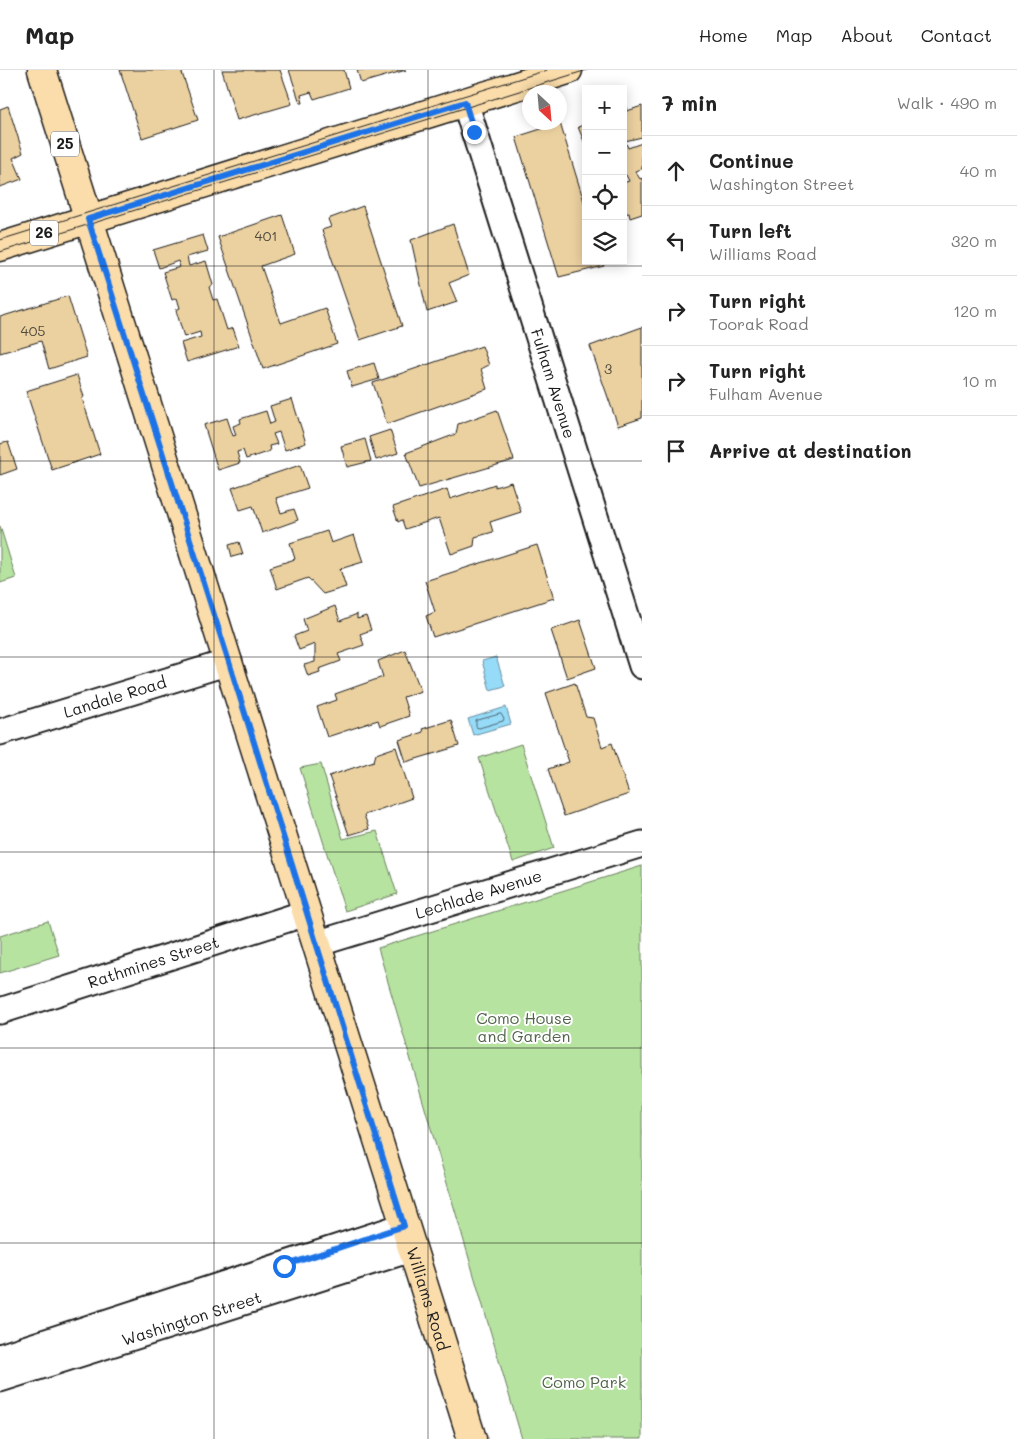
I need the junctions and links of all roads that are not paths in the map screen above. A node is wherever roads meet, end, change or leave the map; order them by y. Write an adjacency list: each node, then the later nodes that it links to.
1 (42, 70): 4 (main road, Williams Road / 25)
2 (568, 70): 3 (main road, 26)
3 (465, 102): 4 (main road, 26); 7 (street, Fulham Avenue)
4 (88, 219): 5 (main road, 26); 6 (main road, Williams Road / 25)
5 (0, 247)
6 (229, 662): 8 (street, Landale Road); 10 (main road, Williams Road / 25)
7 (642, 666)
8 (0, 732)
9 (642, 844): 11 (street, Lechlade Avenue)
10 (306, 913): 11 (main road, Williams Road / 25); 12 (street, Rathmines Street)
11 (316, 944): 13 (main road, Williams Road / 25)
12 (0, 1011)
13 (408, 1238): 14 (street, Washington Street); 15 (street, Washington Street); 16 (main road, Williams Road / 25)
14 (0, 1357)
15 (0, 1379)
16 (472, 1439)

